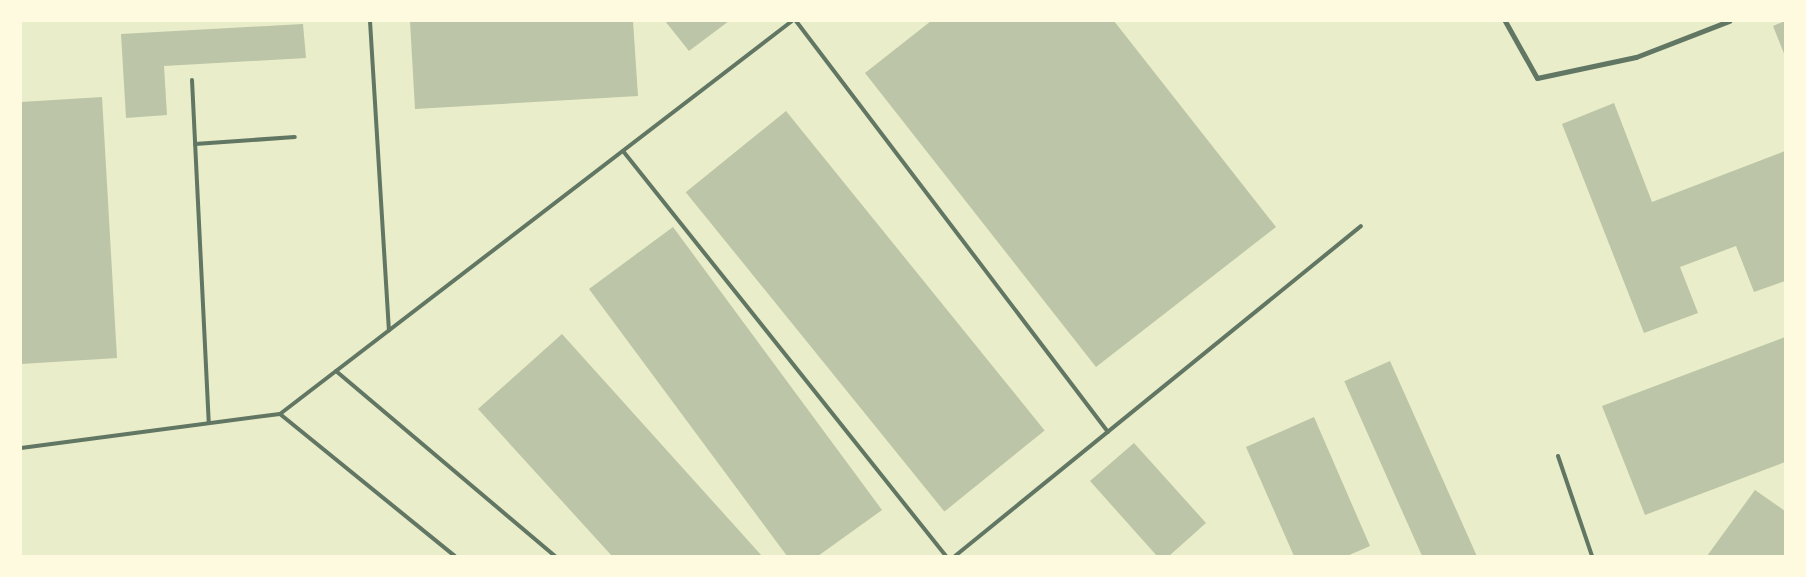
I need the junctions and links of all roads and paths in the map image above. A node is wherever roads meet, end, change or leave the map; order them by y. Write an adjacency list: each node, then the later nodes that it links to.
1 (370, 21): 11 (lane)
2 (792, 21): 9 (lane)
3 (796, 21): 15 (lane)
4 (1505, 21): 5 (street)
5 (1729, 21)
6 (192, 80): 8 (lane)
7 (295, 136): 8 (lane)
8 (195, 144): 14 (lane)
9 (623, 151): 11 (lane); 20 (lane)
10 (1361, 226): 15 (lane)
11 (389, 330): 12 (lane)
12 (336, 371): 13 (lane); 19 (lane)
13 (280, 414): 14 (lane); 18 (lane)
14 (209, 423): 16 (lane)
15 (1108, 432): 21 (lane)
16 (21, 448)
17 (1558, 456): 22 (lane)
18 (456, 556)
19 (555, 556)
20 (946, 556)
21 (955, 556)
22 (1592, 556)

